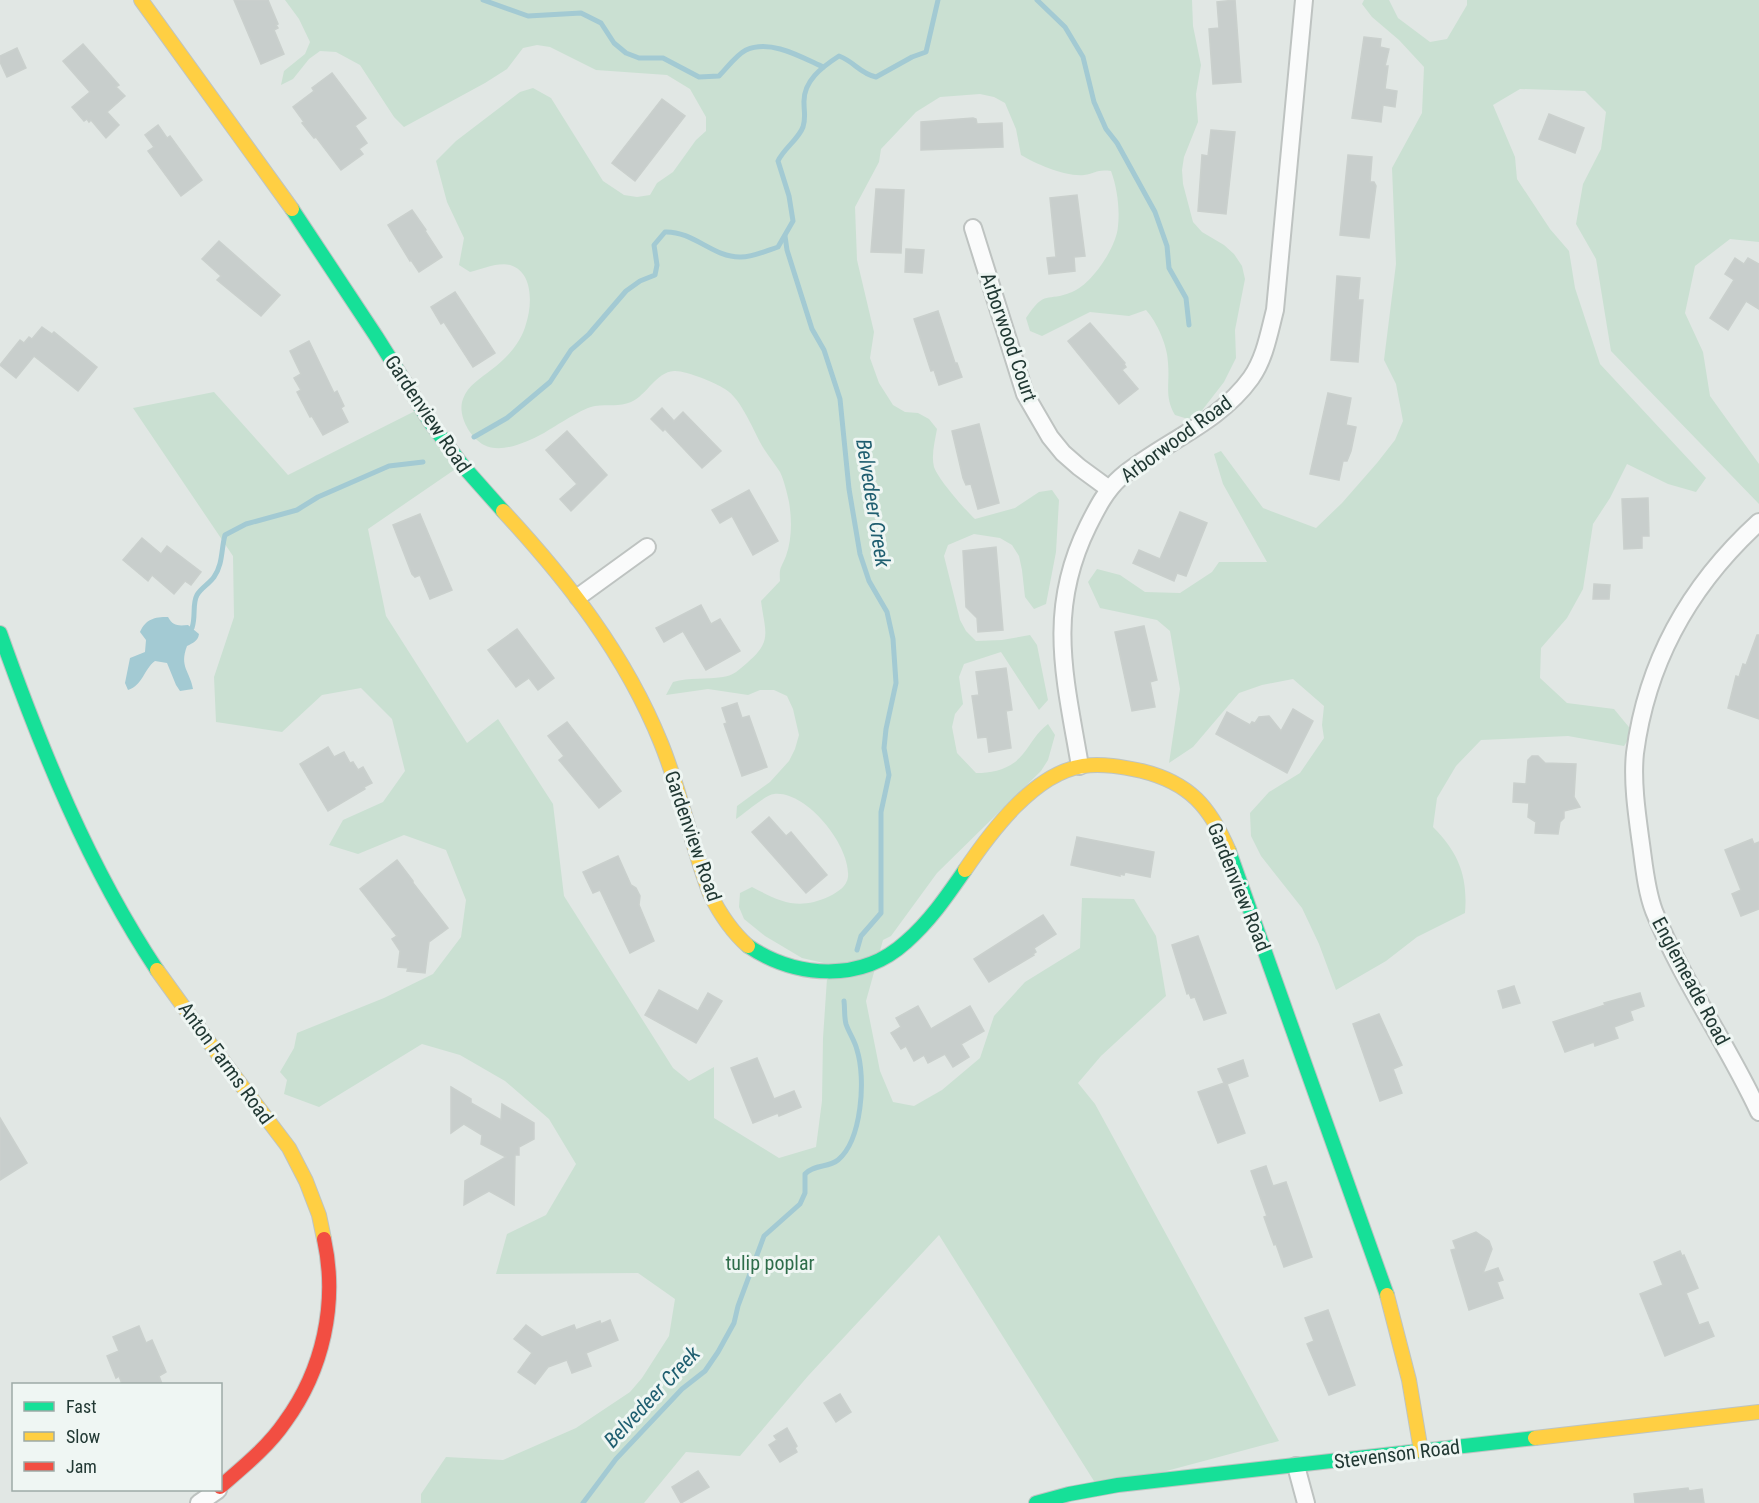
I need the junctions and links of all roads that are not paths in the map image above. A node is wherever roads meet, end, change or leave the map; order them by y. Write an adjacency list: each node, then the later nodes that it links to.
1 (141, 0): 7 (street, Gardenview Road)
2 (1304, 0): 4 (street, Arborwood Road)
3 (973, 228): 4 (street, Arborwood Court)
4 (1109, 489): 9 (street, Arborwood Road)
5 (1759, 522): 10 (street, Englemeade Road)
6 (647, 546): 7 (street)
7 (578, 597): 9 (street, Gardenview Road)
8 (0, 633): 14 (street, Anton Farms Road)
9 (1080, 766): 12 (street, Gardenview Road)
10 (1759, 1112)
11 (1759, 1412): 12 (street, Stevenson Road)
12 (1421, 1451): 13 (street, Stevenson Road)
13 (1296, 1466): 17 (street, Stevenson Road); 18 (street)
14 (222, 1485)
15 (215, 1491): 16 (street, Anton Farms Road)
16 (199, 1503)
17 (1036, 1503)
18 (1306, 1503)

